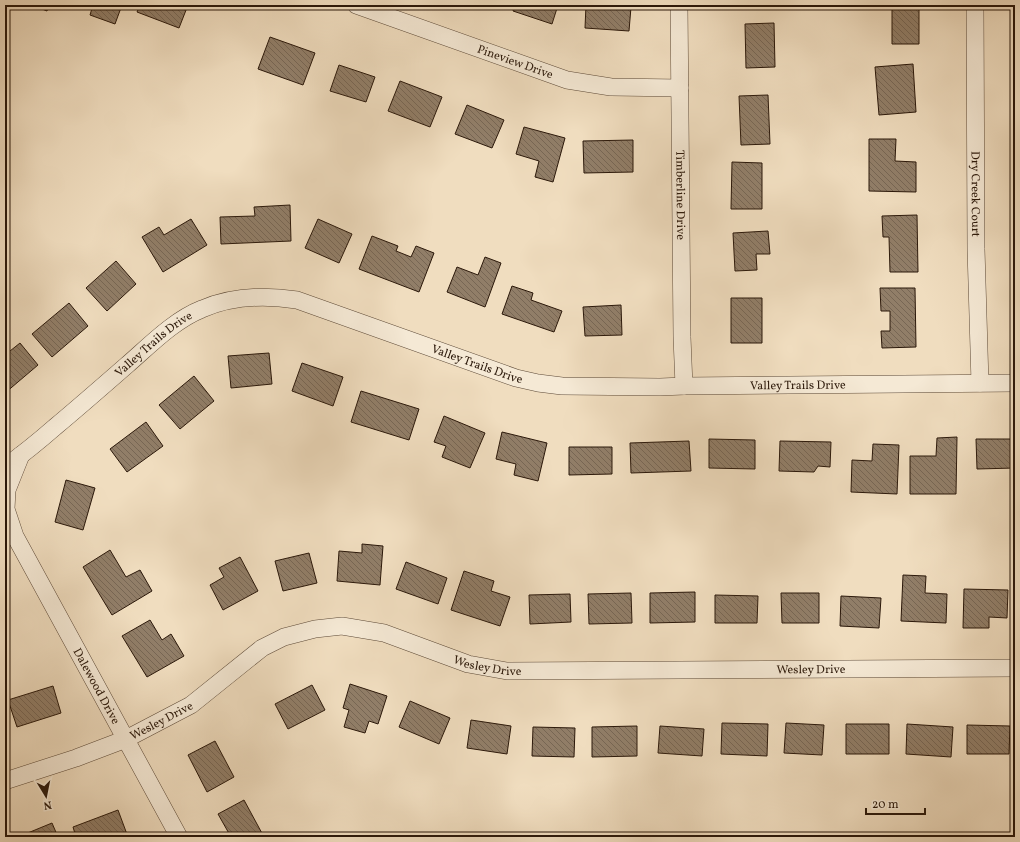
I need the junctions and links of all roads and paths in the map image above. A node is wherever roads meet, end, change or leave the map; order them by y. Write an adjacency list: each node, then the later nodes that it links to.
1 (356, 5): 4 (street, Pineview Drive)
2 (679, 5): 4 (street, Timberline Drive)
3 (975, 5): 5 (street, Dry Creek Court)
4 (680, 88): 7 (street, Timberline Drive)
5 (980, 383): 6 (street, Valley Trails Drive); 7 (street, Valley Trails Drive)
6 (1015, 383)
7 (684, 386): 8 (street, Valley Trails Drive)
8 (22, 455): 9 (street, Valley Trails Drive); 10 (street, Dalewood Drive)
9 (5, 466)
10 (10, 532): 12 (street, Dalewood Drive)
11 (1015, 668): 12 (street, Wesley Drive)
12 (126, 739): 13 (street, Wesley Drive); 14 (street, Dalewood Drive)
13 (5, 781)
14 (179, 837)

